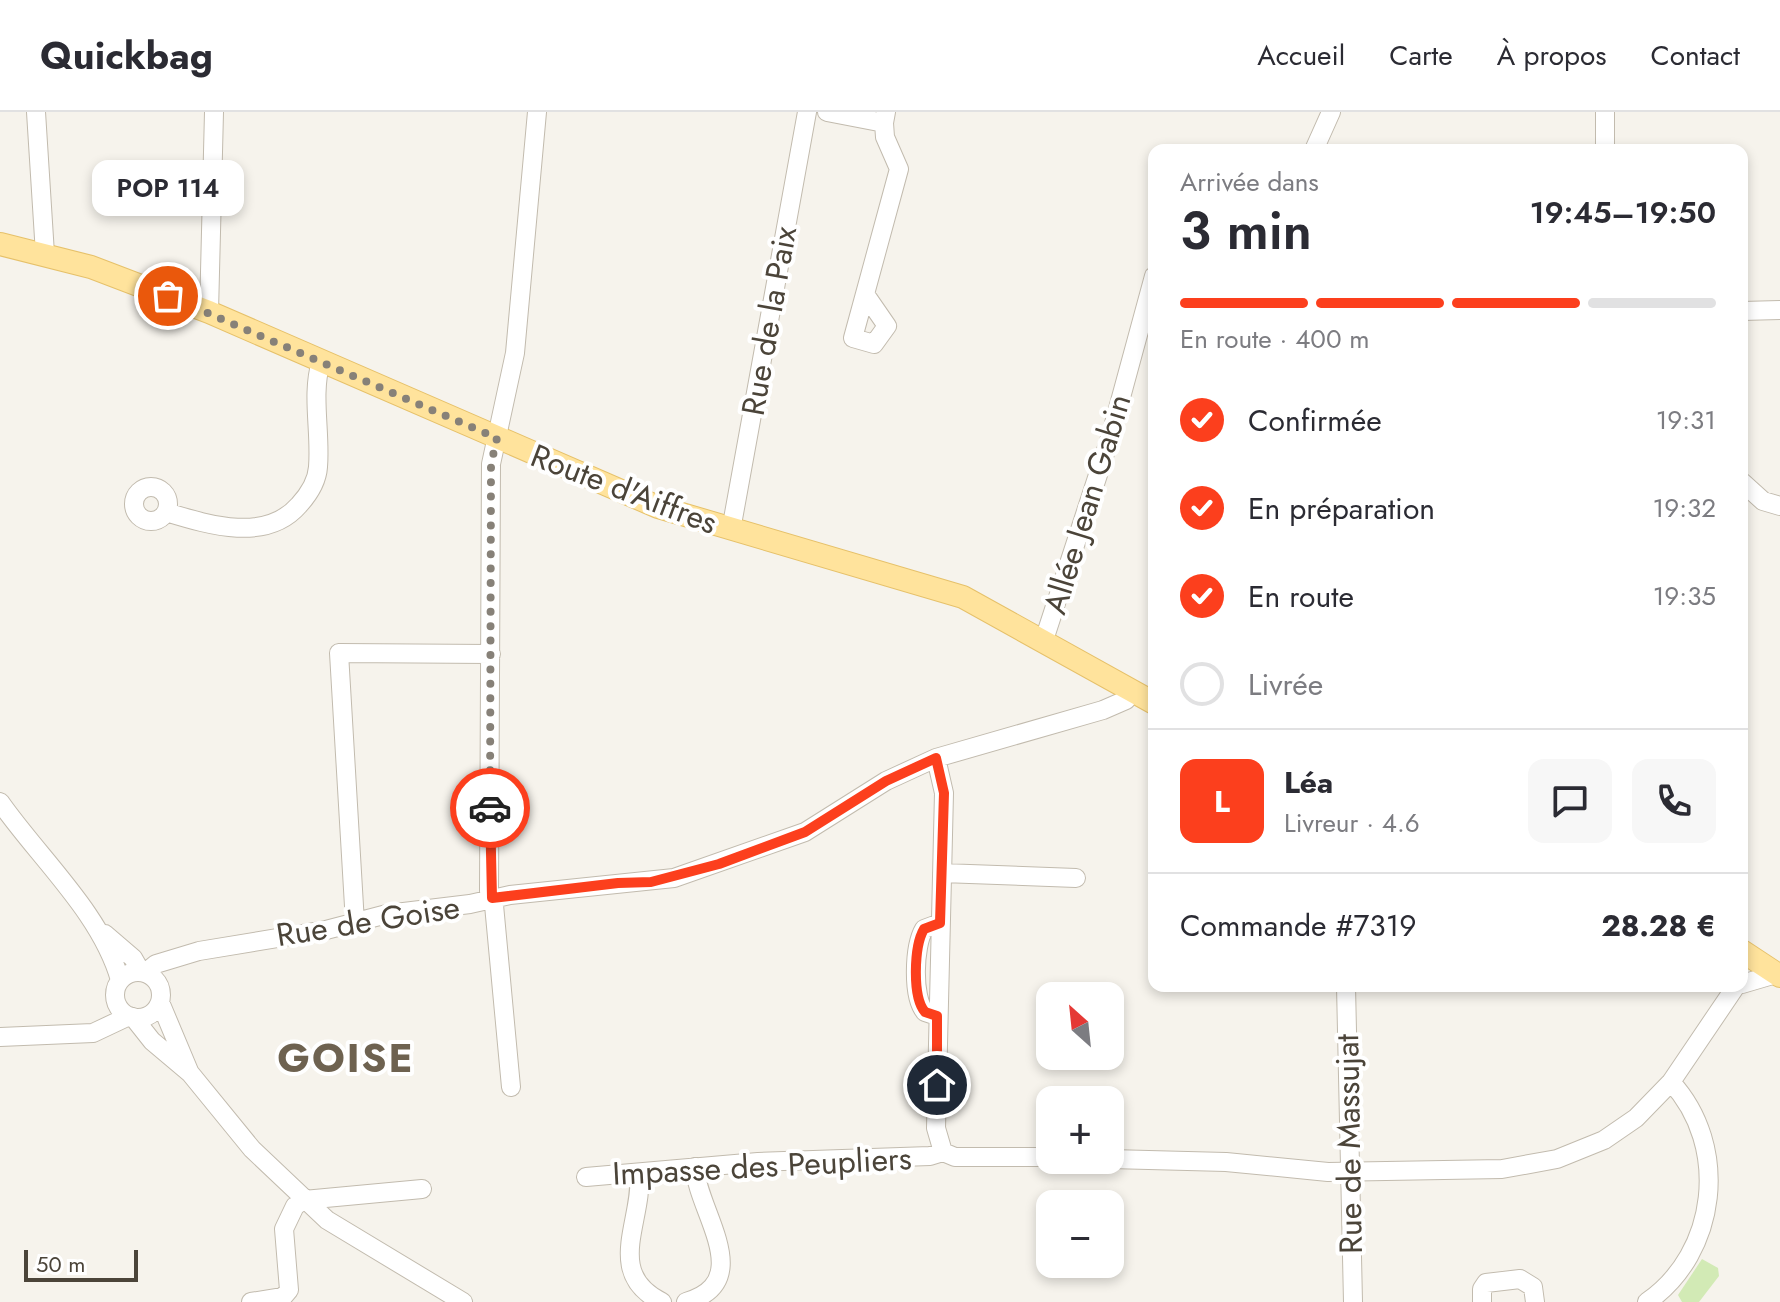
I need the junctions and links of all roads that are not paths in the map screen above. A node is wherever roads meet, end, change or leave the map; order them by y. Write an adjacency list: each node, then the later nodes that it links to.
1 (36, 112): 12 (street)
2 (214, 112): 17 (street)
3 (537, 112): 19 (street)
4 (807, 112): 23 (street, Rue de la Paix)
5 (827, 112): 8 (street)
6 (1331, 112): 9 (street)
7 (1605, 112): 10 (street)
8 (885, 117): 13 (street)
9 (1317, 144)
10 (1605, 144)
11 (0, 244): 12 (main road, Route d'Aiffres)
12 (45, 254): 17 (main road, Route d'Aiffres)
13 (867, 297)
14 (1148, 298): 24 (street, Allée Jean Gabin)
15 (1780, 310): 16 (street)
16 (1748, 311)
17 (209, 312): 18 (main road, Route d'Aiffres)
18 (321, 362): 19 (main road, Route d'Aiffres); 22 (street)
19 (497, 438): 23 (main road, Route d'Aiffres); 25 (street)
20 (1748, 487): 21 (street)
21 (1780, 506)
22 (166, 512)
23 (731, 530): 24 (main road, Route d'Aiffres)
24 (1044, 640): 26 (main road, Route d'Aiffres)
25 (491, 654): 32 (street); 33 (street)
26 (1133, 691): 27 (main road, Route d'Aiffres); 28 (street, Rue de Goise)
27 (1148, 700)
28 (936, 758): 30 (street, Impasse des Peupliers); 32 (street, Rue de Goise)
29 (0, 802): 34 (street)
30 (942, 873): 31 (street); 50 (street, Impasse des Peupliers)
31 (1076, 878)
32 (492, 898): 33 (street, Rue de Goise); 49 (street)
33 (355, 923): 36 (street, Rue de Goise)
34 (93, 925): 37 (street); 40 (street)
35 (1748, 955): 38 (main road)
36 (185, 956): 37 (street, Rue de Goise); 43 (street)
37 (143, 972): 40 (street); 43 (street)
38 (1778, 975): 39 (street)
39 (1748, 982)
40 (117, 987): 44 (street); 45 (street)
41 (1346, 992): 54 (street, Rue de Massujat)
42 (1731, 992): 48 (street)
43 (160, 995): 44 (street); 47 (street)
44 (131, 1017): 45 (street); 47 (street)
45 (71, 1036): 46 (street)
46 (0, 1037)
47 (190, 1073): 58 (street)
48 (1671, 1082): 54 (street); 66 (street)
49 (511, 1087)
50 (943, 1152): 51 (street); 53 (street, Impasse des Peupliers)
51 (1036, 1157)
52 (1124, 1159): 54 (street)
53 (695, 1167): 55 (street, Impasse des Peupliers); 62 (street)
54 (1349, 1172): 63 (street, Rue de Massujat)
55 (639, 1173): 56 (street, Impasse des Peupliers); 61 (street)
56 (586, 1177)
57 (422, 1189): 58 (street)
58 (304, 1200): 59 (street); 60 (street)
59 (251, 1302)
60 (463, 1302)
61 (662, 1302)
62 (686, 1302)
63 (1353, 1302)
64 (1482, 1302): 65 (street)
65 (1535, 1302)
66 (1647, 1302)

